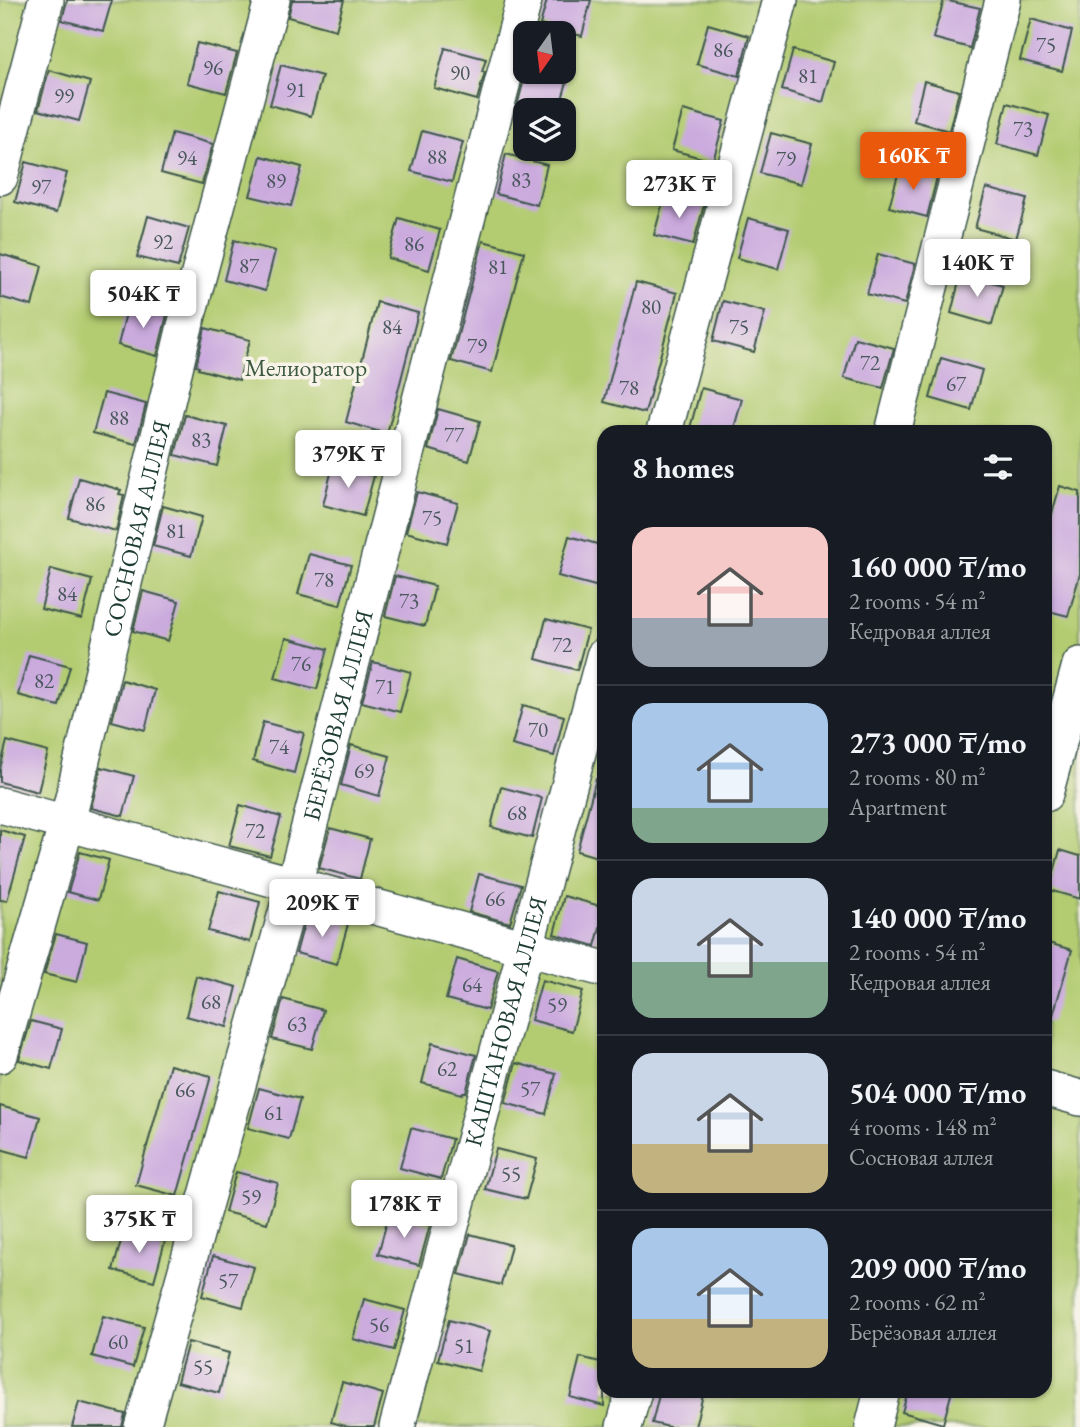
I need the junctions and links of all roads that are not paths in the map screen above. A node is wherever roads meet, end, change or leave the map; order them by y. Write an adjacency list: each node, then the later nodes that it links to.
1 (46, 0): 6 (street)
2 (272, 0): 13 (street, СОСНОВАЯ АЛЛЕЯ)
3 (524, 0): 14 (street, БЕРЁЗОВАЯ АЛЛЕЯ)
4 (780, 0): 7 (street)
5 (1003, 0): 8 (street)
6 (0, 177)
7 (666, 425)
8 (895, 425)
9 (1080, 665): 11 (street)
10 (597, 682): 15 (street, КАШТАНОВАЯ АЛЛЕЯ)
11 (1052, 768)
12 (0, 805): 13 (street)
13 (67, 823): 14 (street); 17 (street, СОСНОВАЯ АЛЛЕЯ)
14 (294, 884): 15 (street); 22 (street, БЕРЁЗОВАЯ АЛЛЕЯ)
15 (525, 948): 16 (street); 23 (street, КАШТАНОВАЯ АЛЛЕЯ)
16 (597, 967)
17 (0, 1055)
18 (1052, 1090): 19 (street)
19 (1080, 1098)
20 (632, 1398): 24 (street)
21 (880, 1398): 25 (street)
22 (142, 1427)
23 (397, 1427)
24 (624, 1427)
25 (873, 1427)

